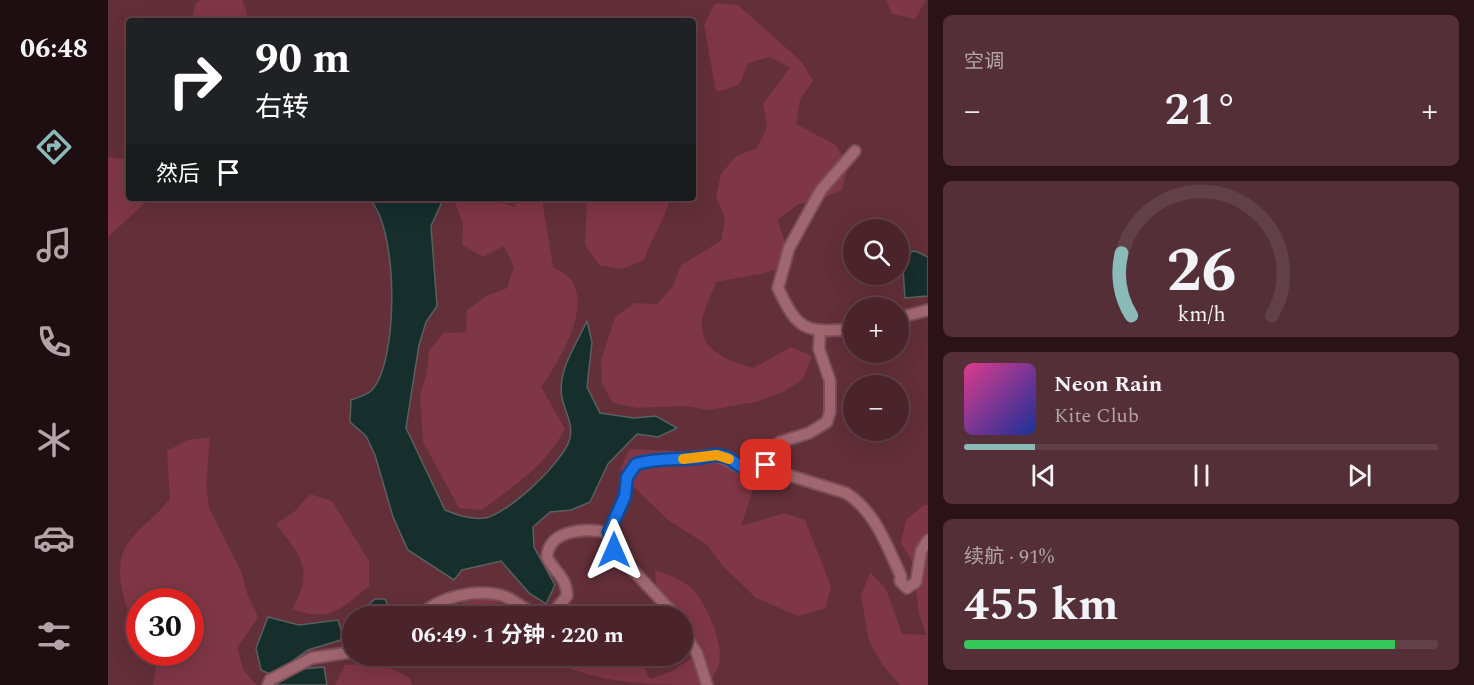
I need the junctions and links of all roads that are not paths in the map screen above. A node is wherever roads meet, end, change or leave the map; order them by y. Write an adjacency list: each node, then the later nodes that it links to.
1 (855, 151): 5 (street)
2 (928, 310): 3 (street)
3 (909, 315)
4 (843, 330): 5 (street)
5 (820, 331): 6 (street)
6 (768, 467): 7 (street); 8 (street)
7 (609, 532): 11 (street); 12 (street)
8 (928, 540)
9 (434, 606): 10 (street)
10 (521, 606)
11 (559, 606)
12 (667, 606)
13 (693, 647): 16 (street)
14 (342, 654): 15 (street)
15 (268, 685)
16 (707, 685)

